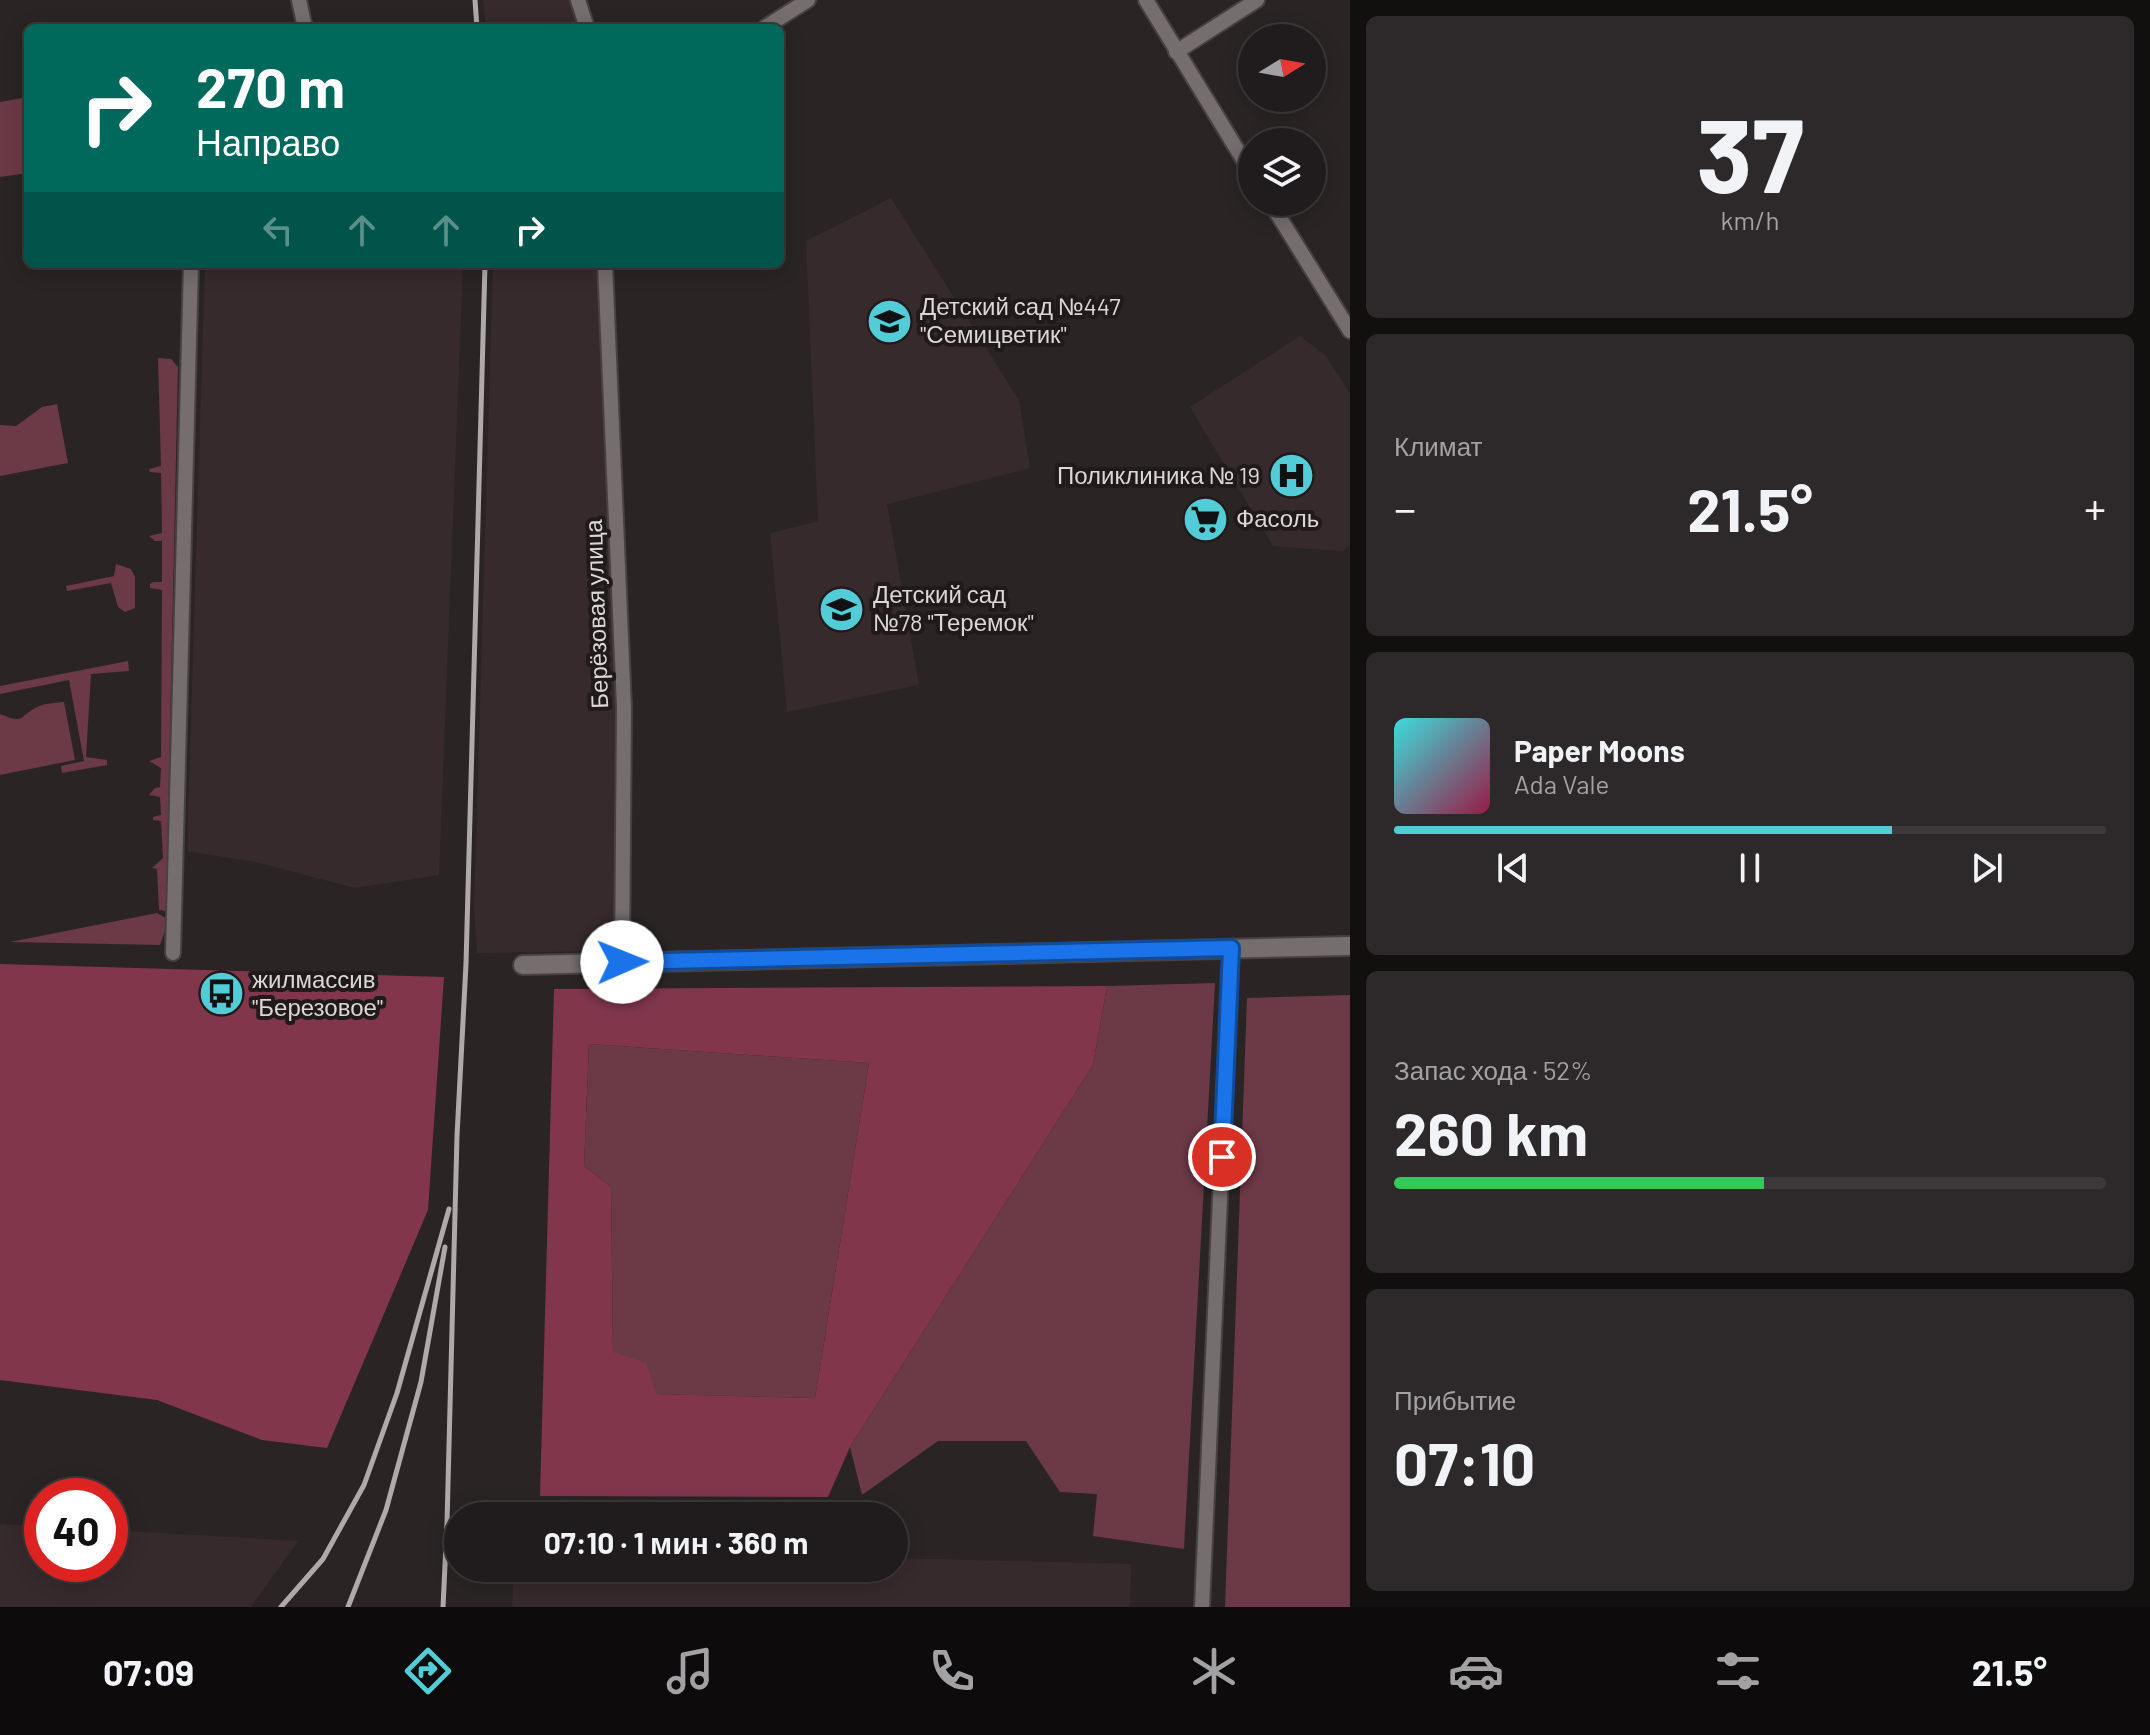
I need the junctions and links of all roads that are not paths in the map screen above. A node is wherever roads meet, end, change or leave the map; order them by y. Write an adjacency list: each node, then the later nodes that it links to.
1 (299, 0): 6 (street)
2 (578, 0): 7 (street)
3 (808, 0): 8 (street)
4 (1146, 0): 9 (street)
5 (1257, 0): 9 (street)
6 (304, 24)
7 (586, 24)
8 (770, 24)
9 (1176, 52): 10 (street)
10 (1238, 152)
11 (1279, 216): 14 (street)
12 (191, 268): 17 (street)
13 (605, 268): 18 (street, Берёзовая улица)
14 (1350, 331)
15 (1350, 946): 16 (street)
16 (1231, 948): 18 (street); 20 (street)
17 (173, 953)
18 (622, 962): 19 (street)
19 (523, 965)
20 (1202, 1607)

